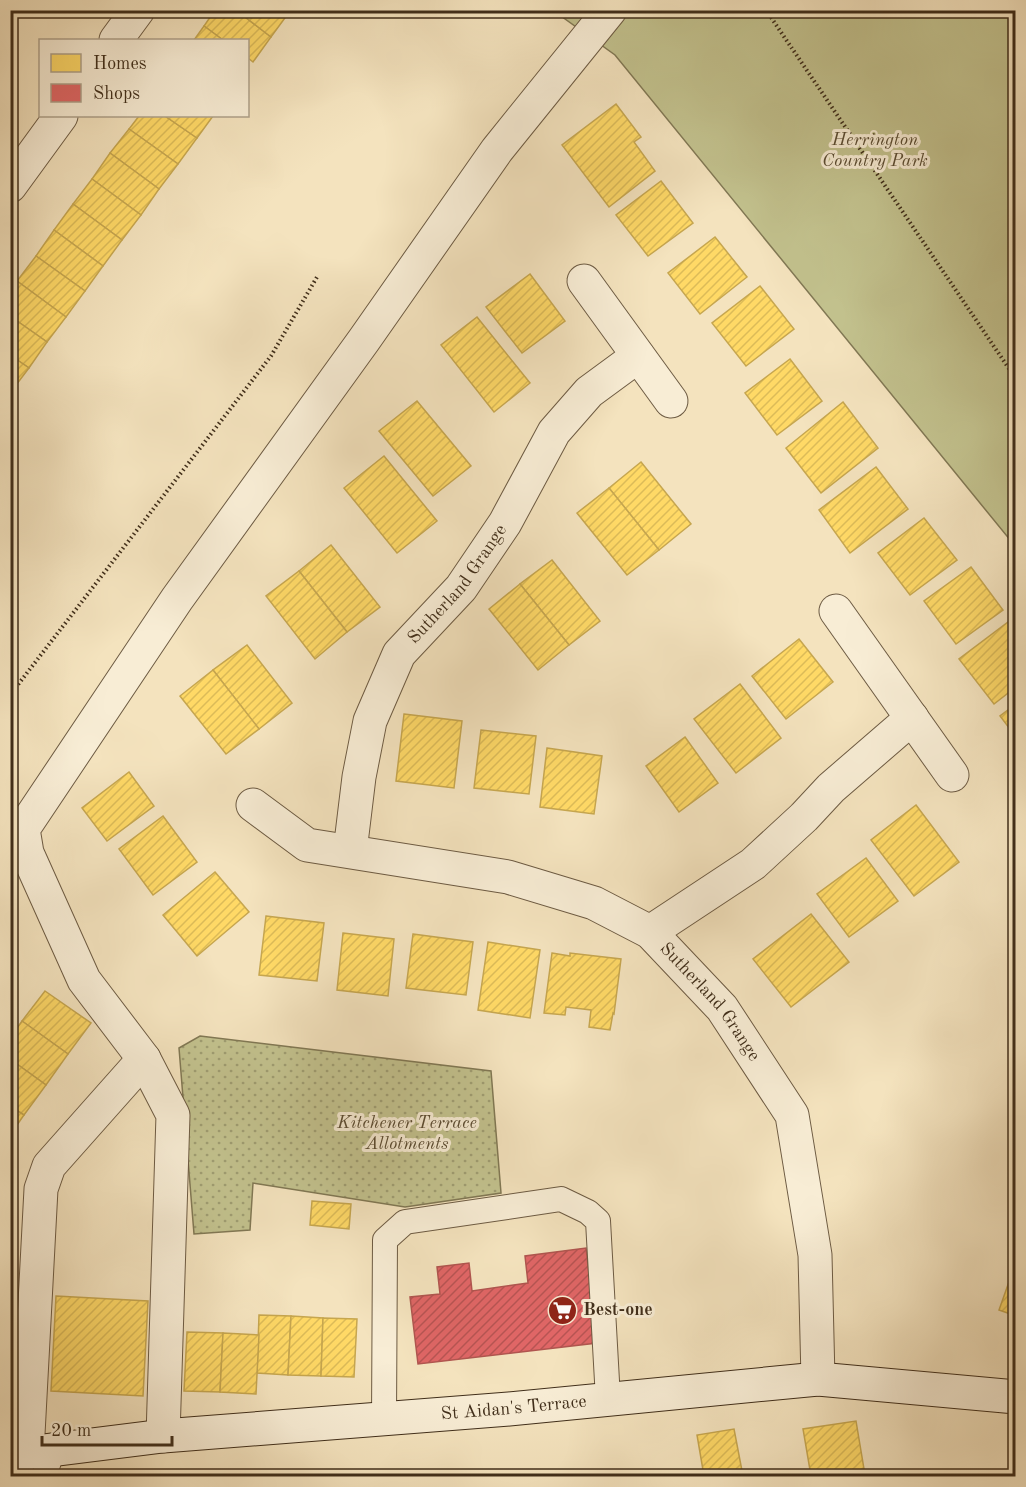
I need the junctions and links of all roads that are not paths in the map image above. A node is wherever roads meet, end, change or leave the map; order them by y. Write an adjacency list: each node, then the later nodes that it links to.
1 (138, 10): 3 (street)
2 (610, 10): 15 (street)
3 (117, 39)
4 (60, 117): 5 (street)
5 (10, 186)
6 (584, 281): 7 (street)
7 (638, 356): 8 (street); 13 (street, Sutherland Grange)
8 (671, 401)
9 (836, 611): 10 (street)
10 (912, 718): 11 (street); 14 (street)
11 (952, 775)
12 (253, 805): 13 (street, Sutherland Grange)
13 (350, 851): 14 (street, Sutherland Grange)
14 (650, 932): 16 (street, Sutherland Grange)
15 (144, 1059): 20 (street); 21 (street)
16 (818, 1379): 17 (street, St Aidan's Terrace); 18 (street, St Aidan's Terrace)
17 (1016, 1397)
18 (608, 1399): 19 (street, St Aidan's Terrace); 19 (lane)
19 (384, 1418): 20 (street, St Aidan's Terrace)
20 (163, 1436): 21 (street, St Aidan's Terrace)
21 (29, 1459)

